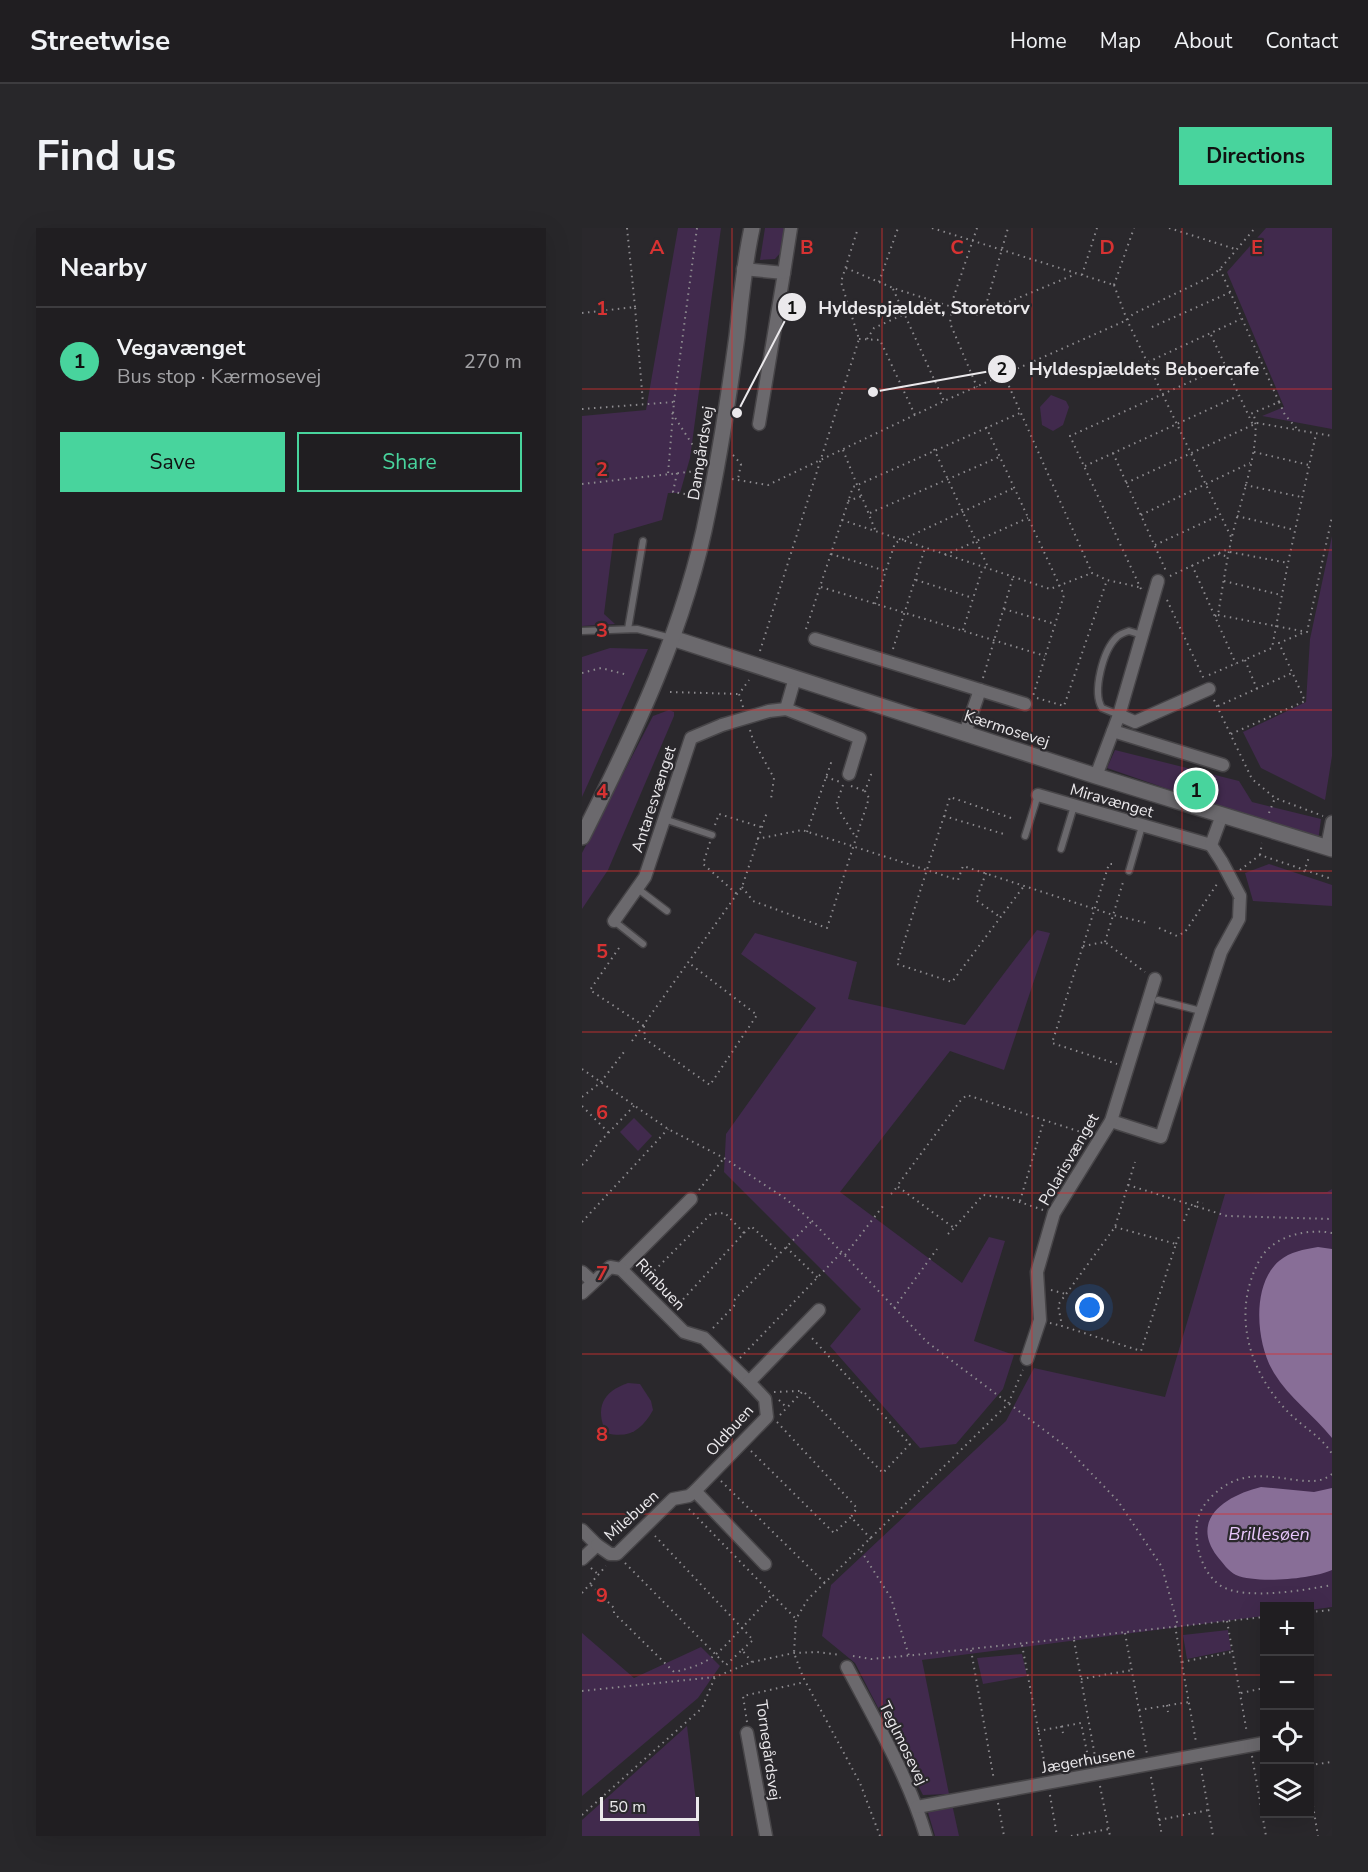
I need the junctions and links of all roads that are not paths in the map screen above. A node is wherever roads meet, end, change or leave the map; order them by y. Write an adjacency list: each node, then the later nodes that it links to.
1 (741, 228): 4 (street, Damgårdsvej)
2 (752, 228): 4 (street, Damgårdsvej)
3 (791, 228): 5 (street)
4 (743, 269): 5 (street); 12 (street, Damgårdsvej)
5 (784, 273): 6 (street)
6 (759, 424)
7 (643, 541): 9 (lane)
8 (1163, 579): 11 (street)
9 (628, 629): 10 (lane); 12 (lane)
10 (582, 631)
11 (1142, 635): 19 (street); 19 (lane)
12 (672, 638): 14 (street, Kærmosevej); 33 (street, Damgårdsvej)
13 (815, 639): 16 (street)
14 (795, 678): 18 (street); 21 (street, Kærmosevej)
15 (1206, 683): 19 (street)
16 (980, 690): 17 (street); 21 (street)
17 (1025, 704)
18 (786, 709): 23 (street); 28 (street, Antaresvænget, bridge)
19 (1119, 715): 20 (street)
20 (1113, 731): 22 (street); 24 (street)
21 (965, 733): 24 (street, Kærmosevej)
22 (1220, 769)
23 (849, 774)
24 (1096, 776): 27 (street, Kærmosevej)
25 (1038, 795): 26 (street, Miravænget); 32 (lane)
26 (1074, 806): 30 (street, Miravænget); 36 (lane)
27 (1222, 815): 34 (street); 35 (street, Kærmosevej)
28 (664, 819): 31 (lane); 38 (street, Antaresvænget)
29 (1328, 819): 35 (street)
30 (1142, 826): 34 (street, Miravænget); 37 (lane)
31 (712, 835)
32 (1025, 836)
33 (582, 837)
34 (1211, 845): 44 (street, bridge)
35 (1329, 848)
36 (1060, 849)
37 (1129, 871)
38 (637, 888): 39 (lane); 40 (street, Antaresvænget)
39 (667, 911)
40 (614, 921): 41 (lane)
41 (644, 944)
42 (1155, 979): 45 (street, Polarisvænget)
43 (1158, 1000): 44 (lane)
44 (1202, 1011): 45 (street)
45 (1111, 1121): 52 (street, Polarisvænget)
46 (691, 1199): 47 (street, Rimbuen)
47 (621, 1269): 49 (street); 53 (street, Rimbuen)
48 (582, 1272): 49 (street)
49 (593, 1282): 50 (street)
50 (582, 1293)
51 (819, 1310): 53 (street, Oldbuen)
52 (1027, 1359)
53 (749, 1382): 54 (street, Oldbuen)
54 (694, 1491): 56 (street, Milebuen); 58 (street)
55 (582, 1530): 56 (street)
56 (597, 1545): 57 (street)
57 (582, 1559)
58 (765, 1564)
59 (847, 1667): 62 (street, Teglmosevej)
60 (747, 1733): 63 (street, Tornegårdsvej)
61 (1260, 1744): 62 (street, Jægerhusene)
62 (917, 1807): 64 (street, Teglmosevej)
63 (766, 1836)
64 (926, 1836)

